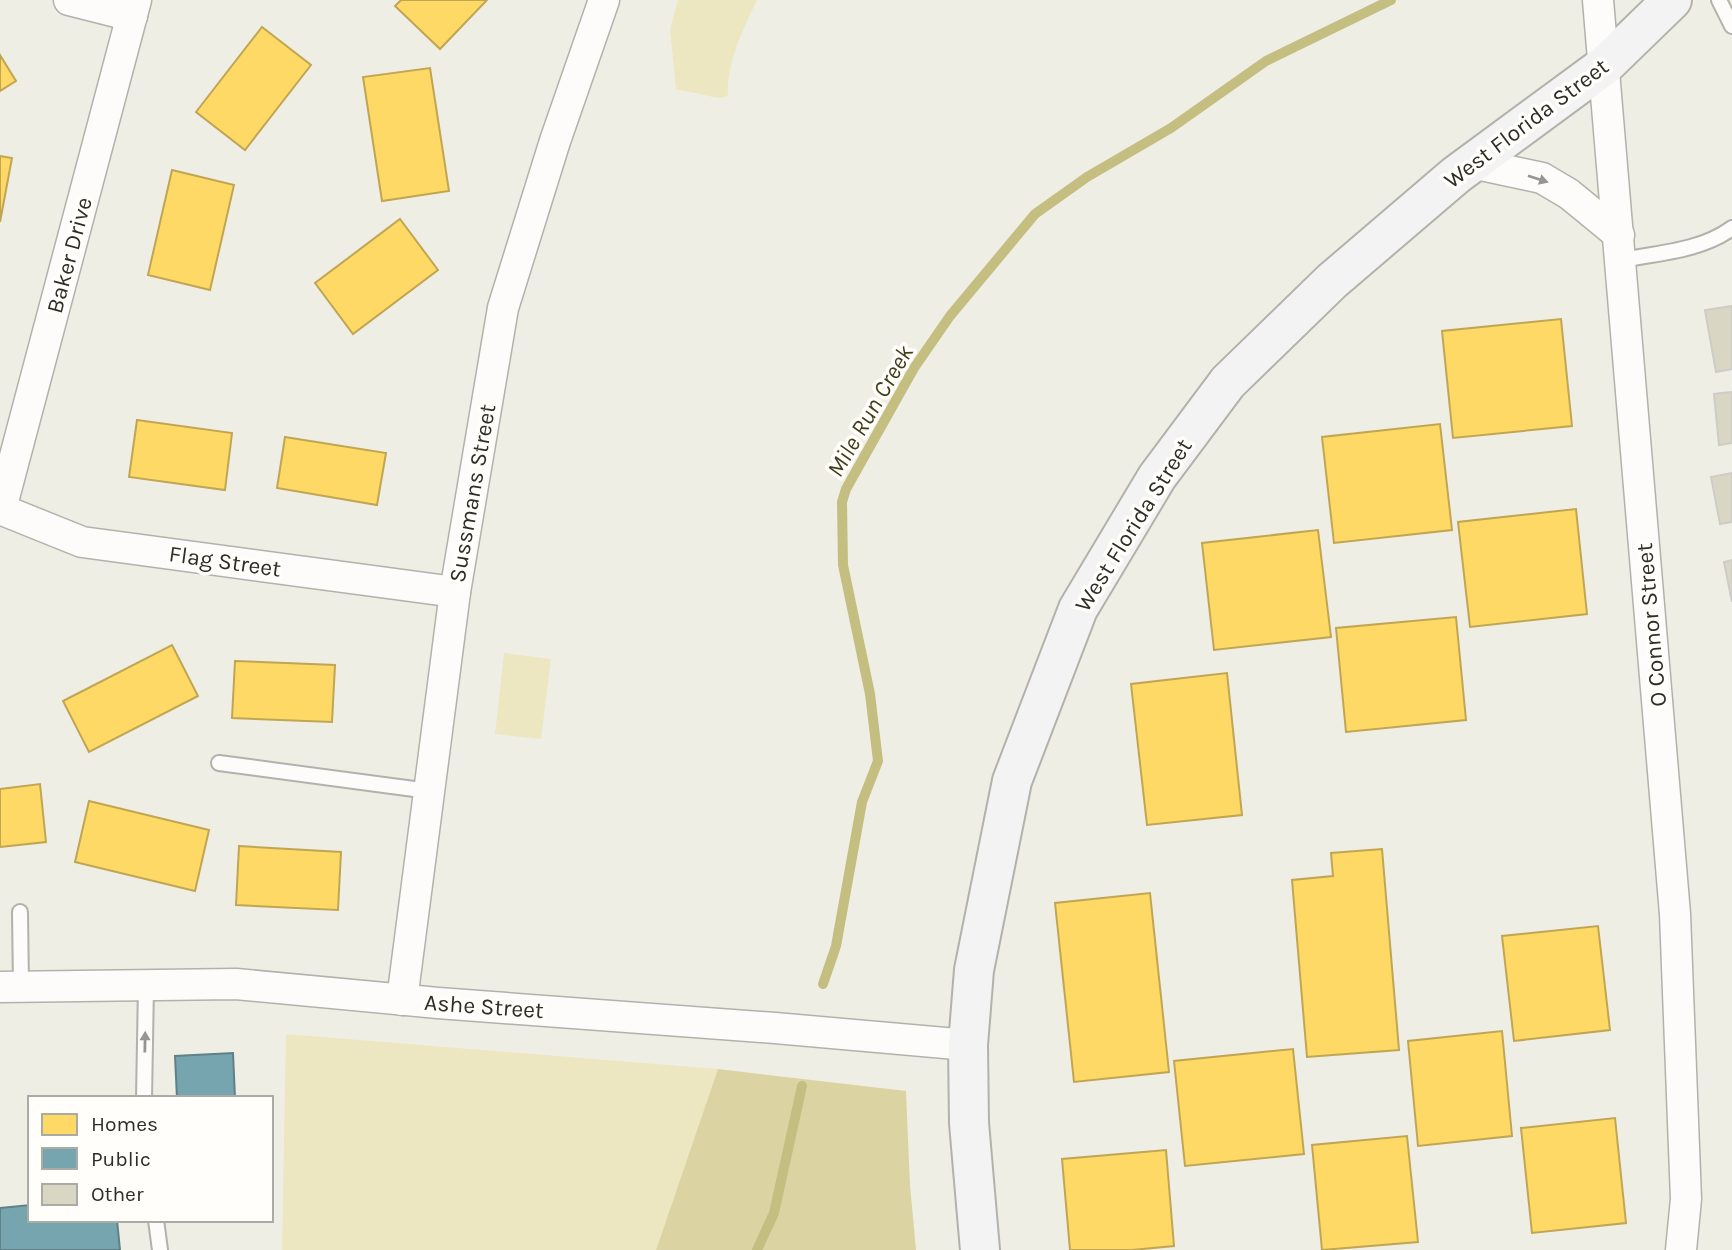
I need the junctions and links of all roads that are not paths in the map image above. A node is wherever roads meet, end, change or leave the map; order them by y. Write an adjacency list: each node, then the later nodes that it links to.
1 (69, 0): 6 (street)
2 (604, 0): 13 (street, Sussmans Street)
3 (1598, 0): 8 (street, O Connor Street)
4 (1672, 0): 8 (main road, West Florida Street)
5 (1719, 0): 7 (lane)
6 (134, 8): 12 (street, Baker Drive)
7 (1732, 26)
8 (1604, 66): 9 (main road, West Florida Street); 11 (street, O Connor Street)
9 (1472, 163): 11 (street, one-way to 11); 20 (main road, West Florida Street)
10 (1732, 228): 11 (lane)
11 (1620, 247): 25 (street, O Connor Street)
12 (0, 509): 13 (street, Flag Street)
13 (455, 592): 15 (street, Sussmans Street)
14 (219, 763): 15 (lane)
15 (429, 791): 19 (street, Sussmans Street)
16 (20, 912): 18 (lane)
17 (146, 986): 18 (street, Ashe Street); 19 (street, Ashe Street); 21 (lane, one-way to 17)
18 (10, 987)
19 (402, 1000): 20 (street, Ashe Street)
20 (968, 1045): 24 (main road, West Florida Street)
21 (144, 1096)
22 (156, 1222): 23 (lane)
23 (160, 1250)
24 (980, 1250)
25 (1681, 1250)

